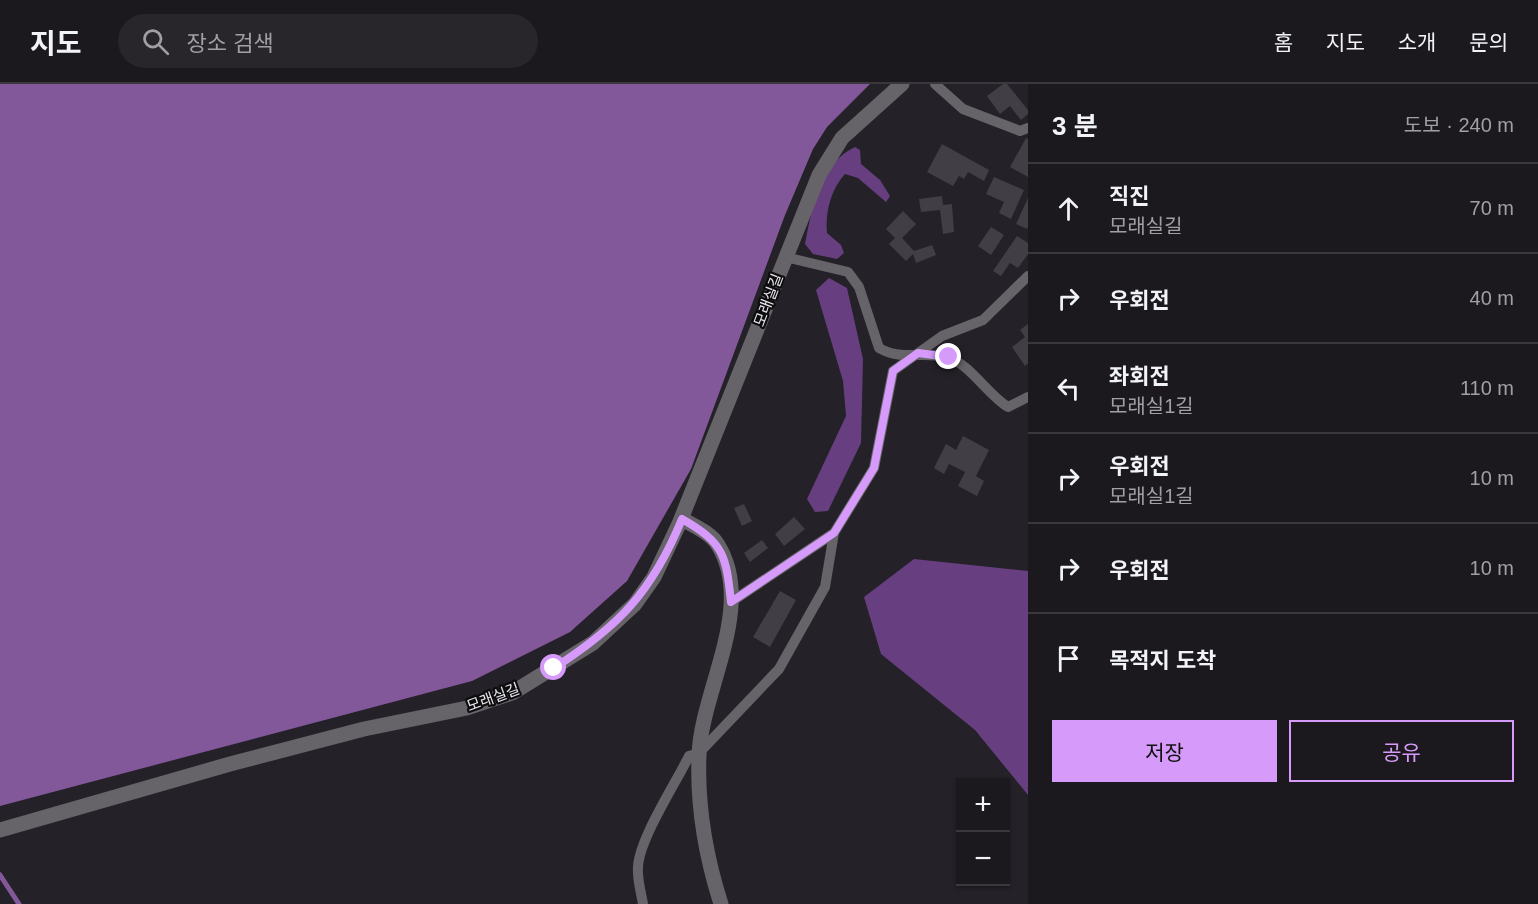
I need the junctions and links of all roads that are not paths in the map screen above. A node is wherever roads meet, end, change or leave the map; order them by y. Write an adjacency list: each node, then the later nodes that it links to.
1 (902, 84): 4 (street, 모래실길)
2 (935, 84): 3 (lane)
3 (1028, 128)
4 (785, 257): 6 (lane); 8 (street, 모래실길)
5 (1028, 276): 6 (lane)
6 (918, 353): 7 (lane); 9 (lane)
7 (1028, 397)
8 (682, 519): 10 (street); 12 (street, 모래실길)
9 (834, 533): 10 (lane); 11 (lane)
10 (731, 602): 11 (street)
11 (698, 754): 13 (lane); 14 (street)
12 (0, 830)
13 (644, 904)
14 (721, 904)

